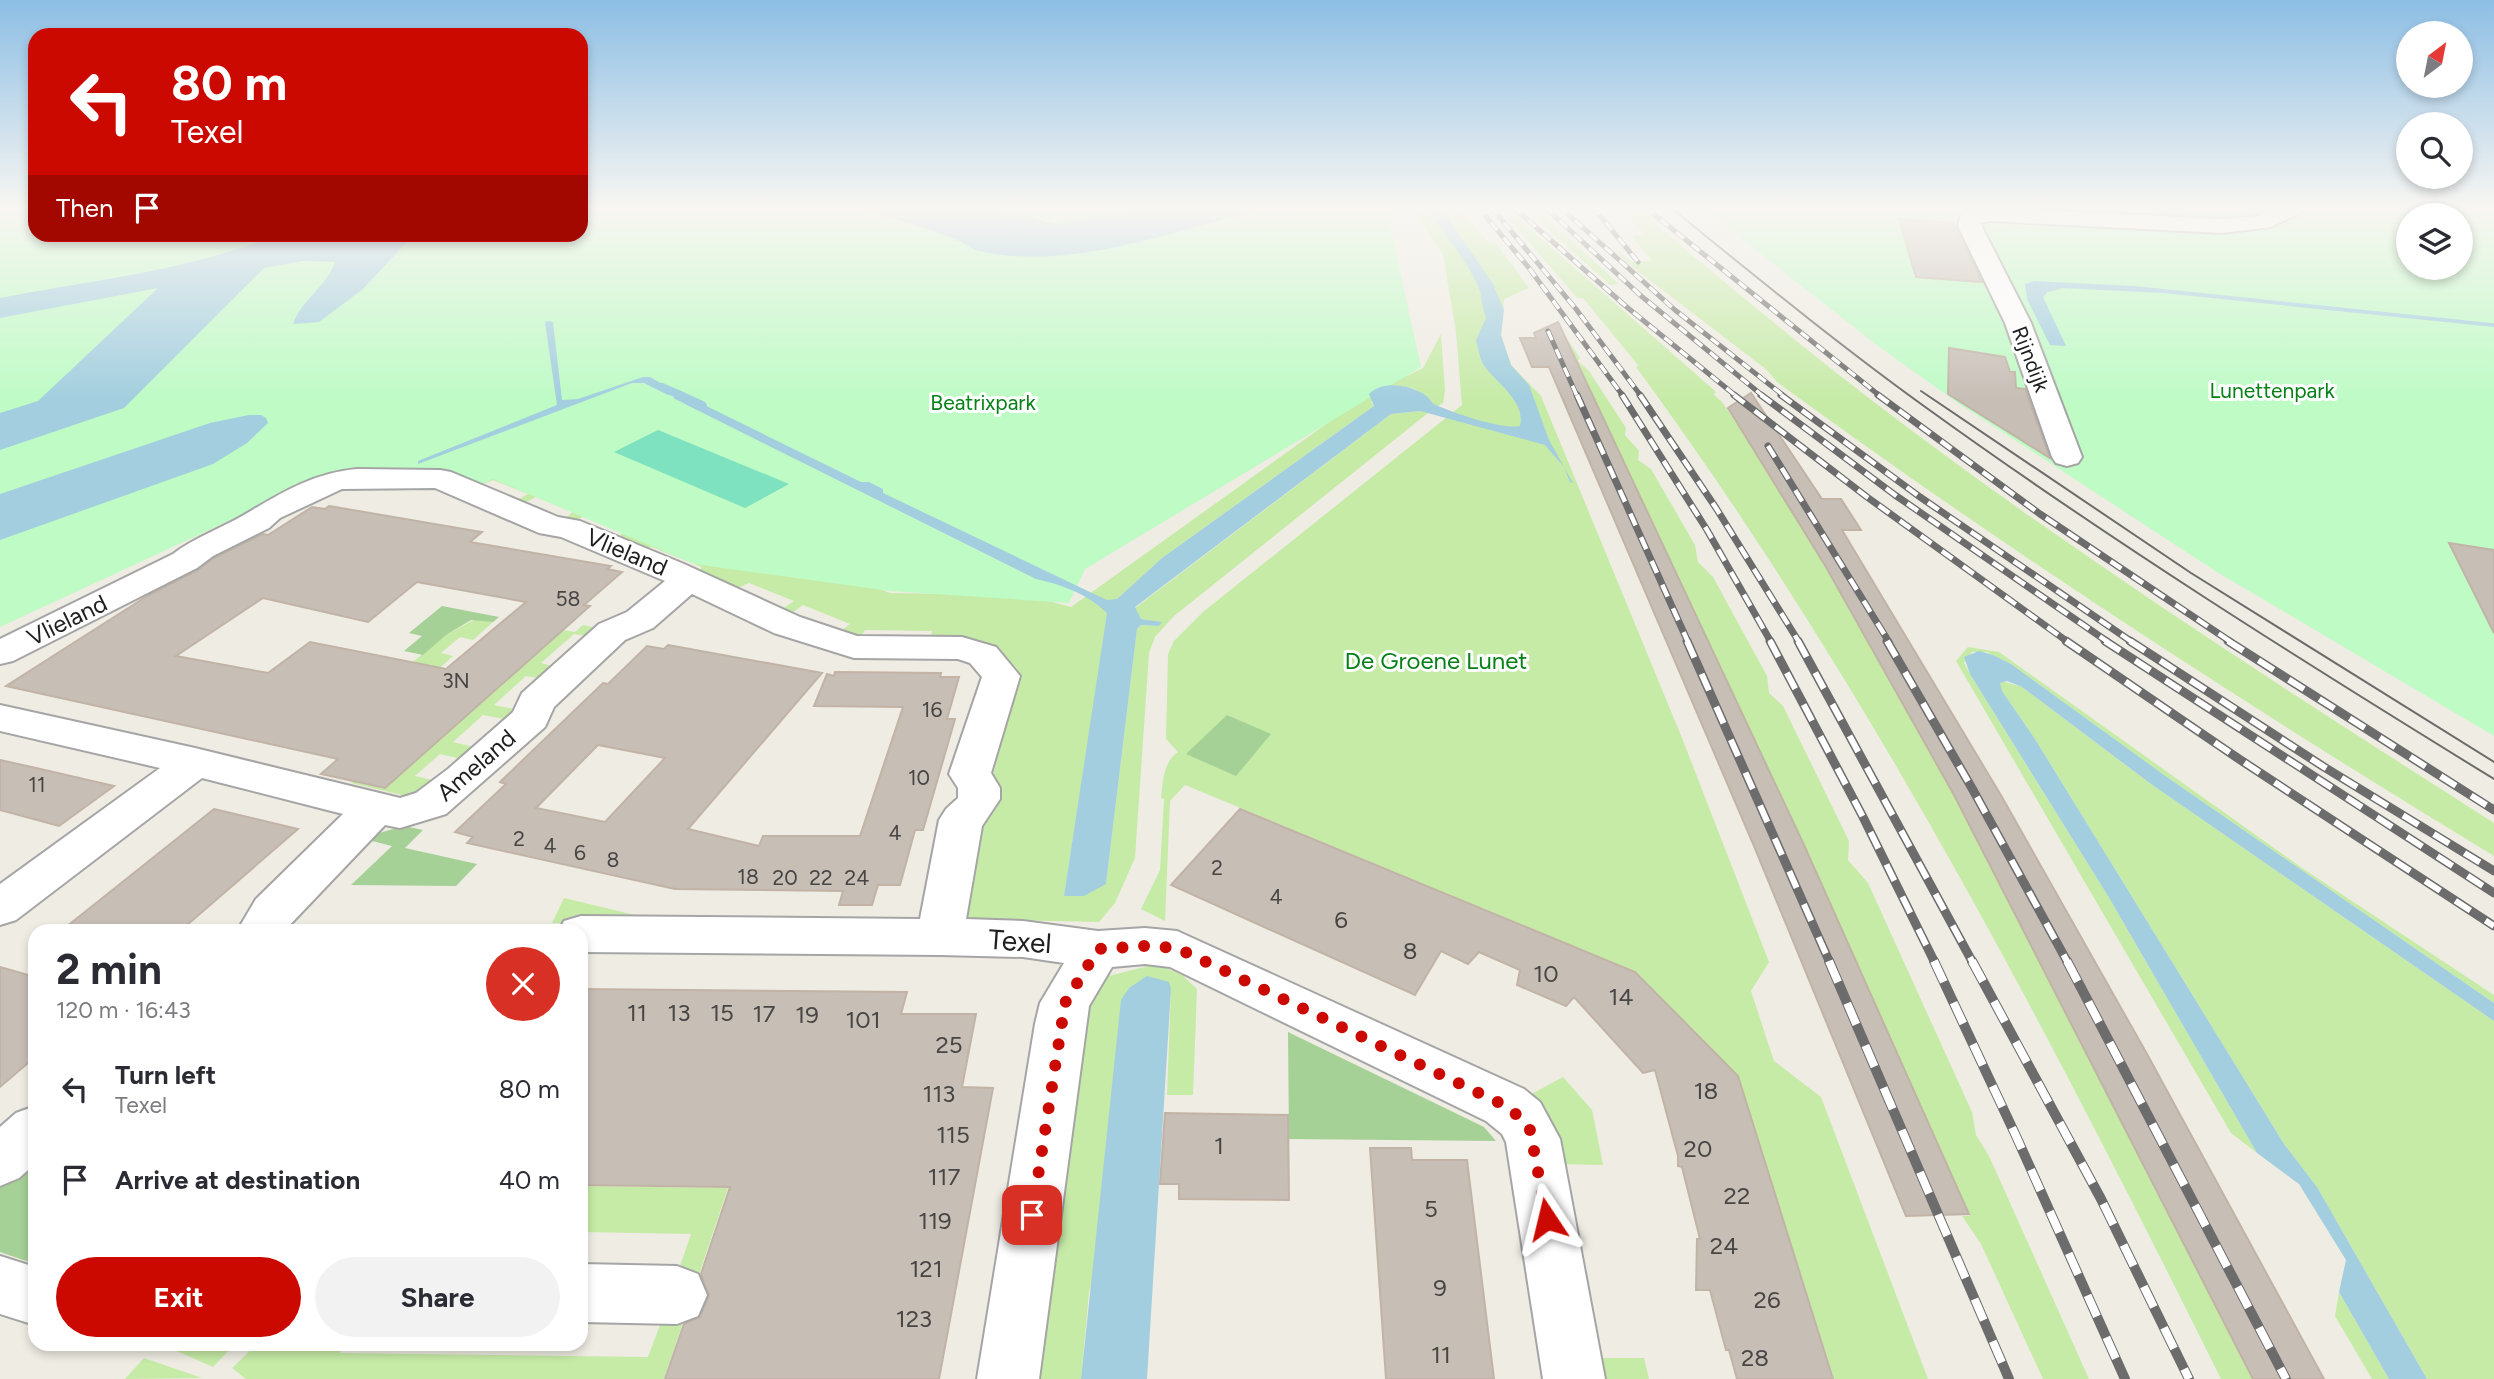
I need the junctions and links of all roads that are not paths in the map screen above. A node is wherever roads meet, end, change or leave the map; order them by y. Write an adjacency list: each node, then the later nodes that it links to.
1 (1992, 271): 2 (street, Rijndijk)
2 (2067, 457)
3 (688, 579): 4 (street, Vlieland); 7 (street, Ameland); 11 (street, Vlieland)
4 (0, 653)
5 (0, 718): 6 (street, Ameland)
6 (195, 762): 7 (street, Ameland); 8 (street)
7 (376, 808): 9 (street)
8 (0, 908)
9 (264, 924)
10 (588, 934): 11 (street, Texel)
11 (940, 937): 12 (street, Texel)
12 (1098, 949): 19 (street, Texel); 20 (street)
13 (28, 1136): 14 (street)
14 (0, 1161)
15 (0, 1285): 17 (street)
16 (588, 1293): 18 (street)
17 (28, 1294)
18 (677, 1295)
19 (1008, 1379)
20 (1573, 1379)

